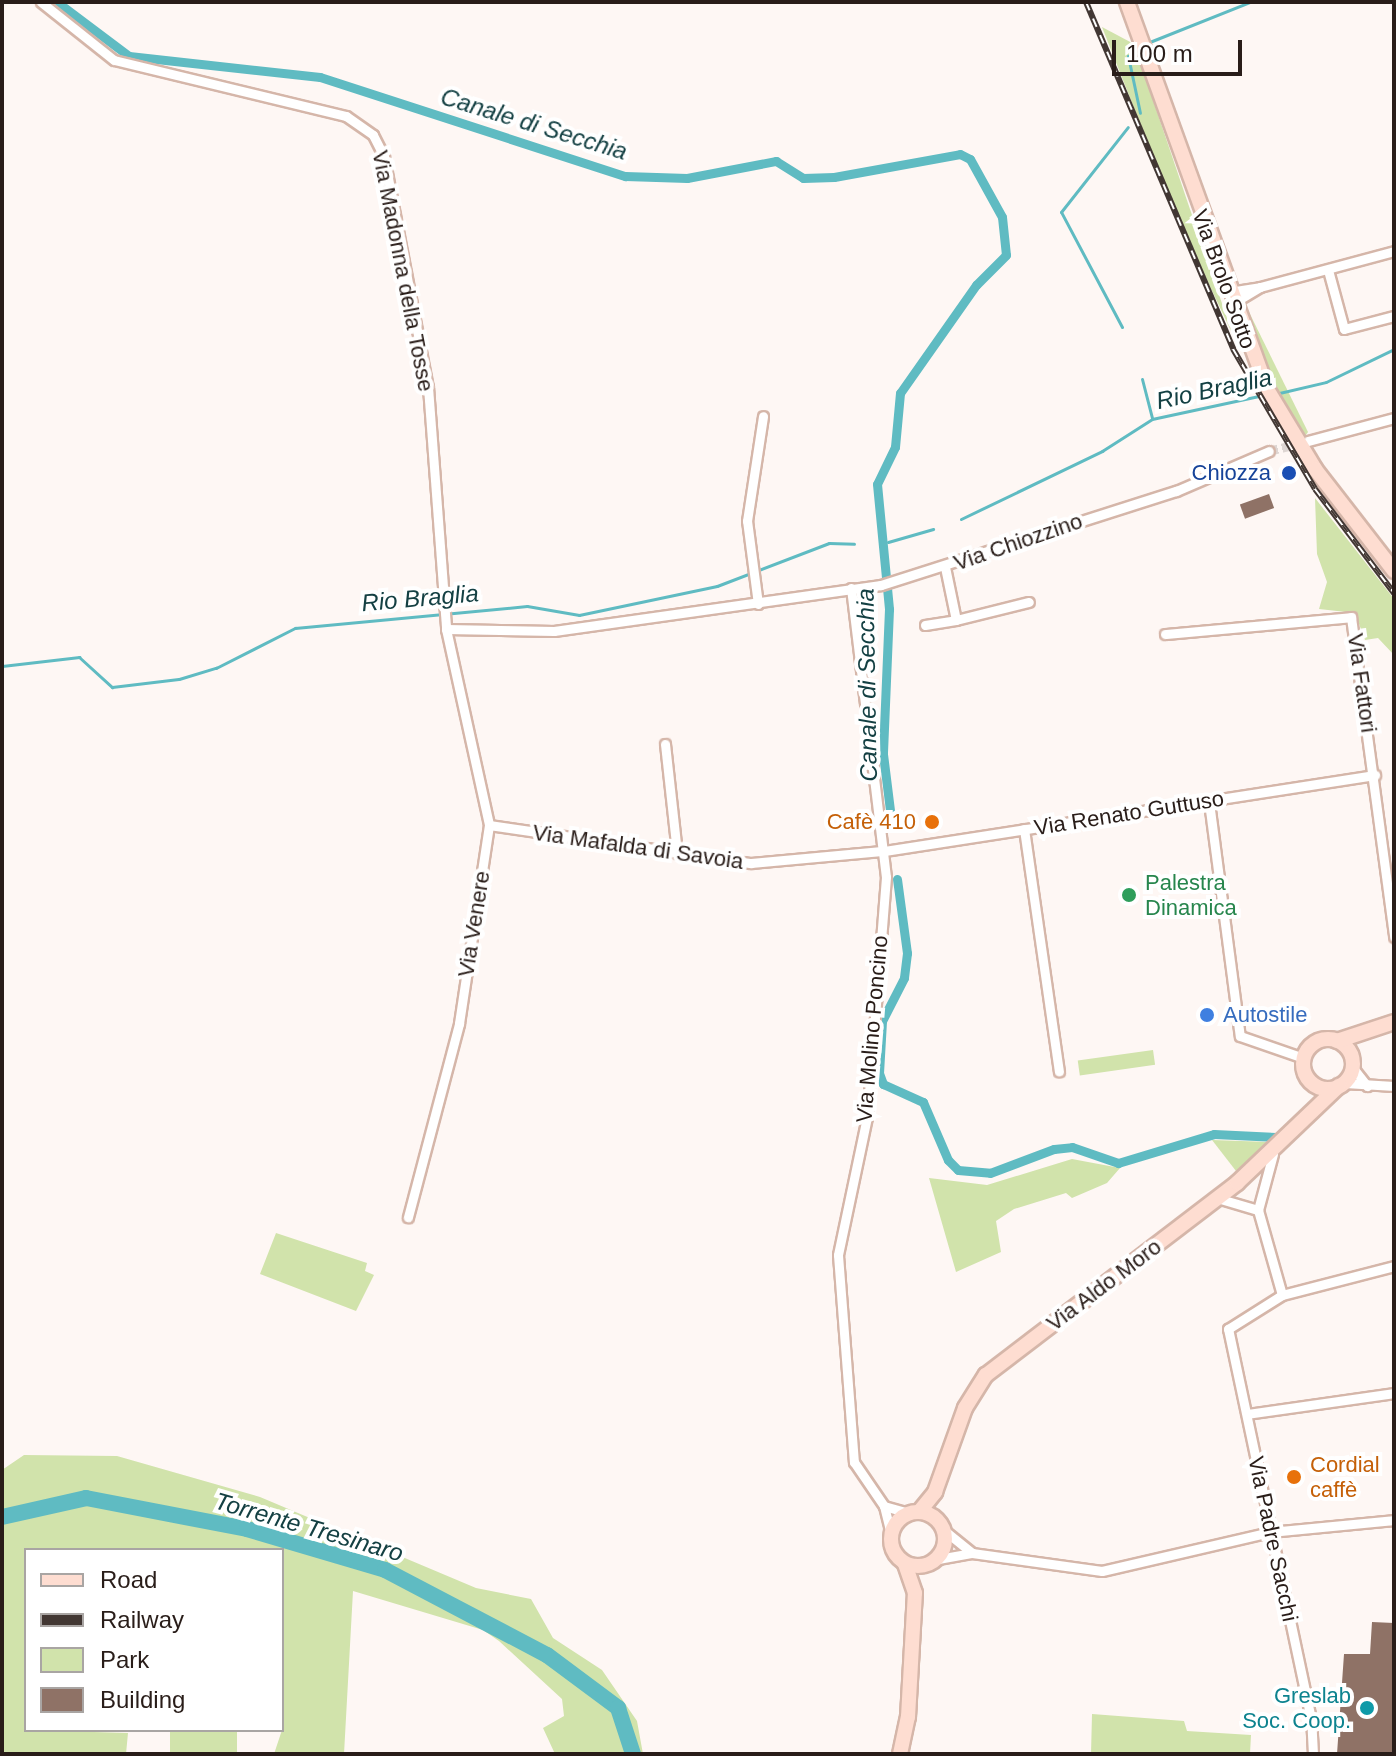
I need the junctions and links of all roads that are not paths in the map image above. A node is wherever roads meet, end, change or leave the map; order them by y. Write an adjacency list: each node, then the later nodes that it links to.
1 (41, 2): 20 (street, Via Madonna della Tosse)
2 (1127, 2): 5 (main road, Via Brolo Sotto)
3 (1394, 251): 4 (street)
4 (1328, 270): 6 (street); 8 (street)
5 (1222, 274): 6 (street); 7 (main road, Via Brolo Sotto)
6 (1248, 292): 7 (street); 9 (street)
7 (1231, 298): 9 (main road, Via Brolo Sotto)
8 (1394, 316)
9 (1238, 321): 15 (main road, Via Brolo Sotto)
10 (763, 416): 18 (street)
11 (1394, 418): 12 (street)
12 (1308, 441)
13 (1269, 451): 14 (street, Via Chiozzino)
14 (945, 567): 16 (street, Via Chiozzino); 19 (street)
15 (1394, 571)
16 (851, 588): 18 (street, Via Chiozzino); 28 (street, Via Molino Poncino)
17 (1029, 602): 19 (street)
18 (758, 604): 20 (street, Via Chiozzino)
19 (956, 620): 21 (street)
20 (445, 621): 26 (street, Via Venere)
21 (925, 625)
22 (1165, 634): 24 (street, Via Fattori)
23 (665, 744): 29 (street)
24 (1375, 775): 25 (street, Via Renato Guttuso); 30 (street, Via Fattori)
25 (1209, 802): 27 (street, Via Renato Guttuso); 34 (street)
26 (489, 825): 29 (street, Via Mafalda di Savoia); 45 (street, Via Venere)
27 (1024, 829): 28 (street, Via Renato Guttuso); 36 (street)
28 (884, 851): 29 (street, Via Mafalda di Savoia); 51 (street, Via Molino Poncino)
29 (677, 853)
30 (1394, 937)
31 (1394, 1022): 32 (main road)
32 (1378, 1030): 33 (main road); 35 (main road)
33 (1337, 1041): 34 (main road); 35 (main road)
34 (1304, 1058): 38 (main road)
35 (1353, 1066): 37 (main road); 39 (street)
36 (1059, 1071)
37 (1342, 1084): 38 (main road); 39 (street); 41 (main road, Via Aldo Moro)
38 (1317, 1086): 41 (main road)
39 (1367, 1086): 40 (street)
40 (1394, 1086)
41 (1316, 1109): 42 (main road, Via Aldo Moro)
42 (1277, 1150): 43 (main road, Via Aldo Moro); 44 (street)
43 (1217, 1198): 44 (street); 50 (main road, Via Aldo Moro)
44 (1258, 1210): 47 (street)
45 (408, 1217)
46 (1394, 1266): 47 (street)
47 (1282, 1295): 49 (street, Via Padre Sacchi)
48 (1394, 1393): 49 (street)
49 (1247, 1414): 55 (street, Via Padre Sacchi)
50 (935, 1492): 52 (main road, Via Aldo Moro); 54 (main road)
51 (884, 1506): 52 (street); 56 (street, Via Molino Poncino)
52 (914, 1513): 54 (main road); 56 (main road)
53 (1394, 1520): 55 (street)
54 (943, 1528): 57 (street); 58 (main road)
55 (1270, 1532): 57 (street); 62 (street, Via Padre Sacchi)
56 (891, 1534): 59 (main road)
57 (972, 1553): 58 (street)
58 (934, 1562): 59 (main road); 60 (main road)
59 (905, 1564): 60 (main road)
60 (915, 1593): 61 (main road)
61 (900, 1754)
62 (1313, 1754)

